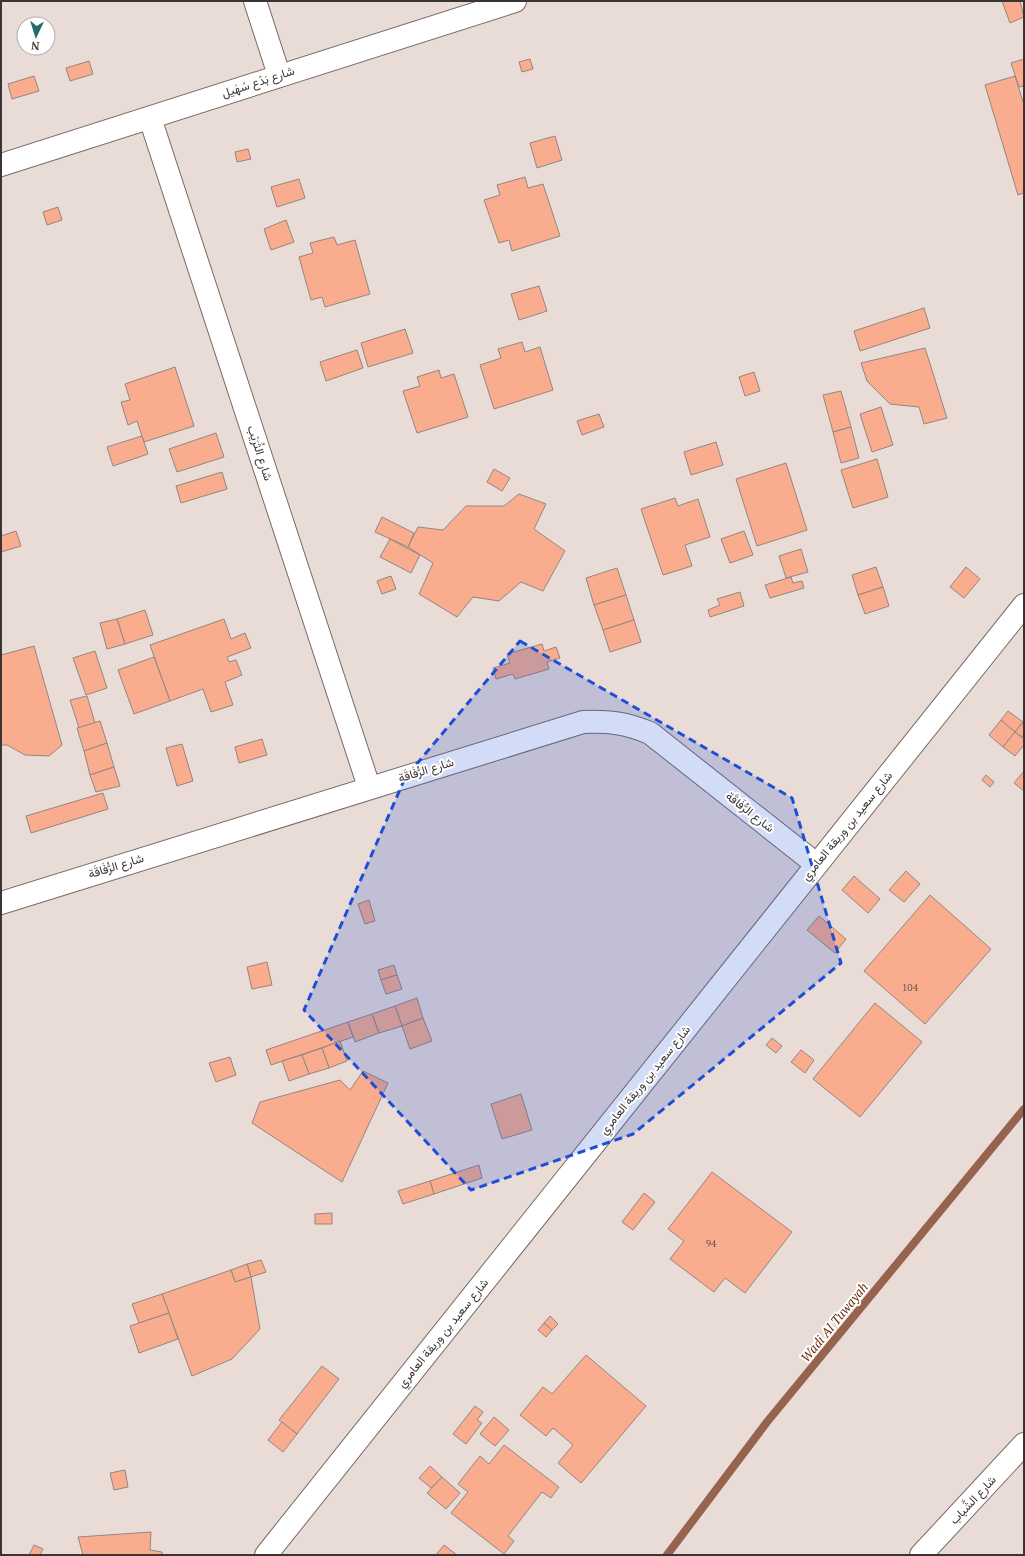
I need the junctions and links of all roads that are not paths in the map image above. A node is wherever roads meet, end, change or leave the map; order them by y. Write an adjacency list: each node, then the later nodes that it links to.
1 (256, 1): 3 (street)
2 (515, 1): 3 (street, شارع بَدْع سْهَيل)
3 (279, 75): 4 (street, شارع بَدْع سْهَيل)
4 (150, 118): 5 (street, شارع بَدْع سْهَيل); 7 (street, شارع الثُرَيْب)
5 (1, 165)
6 (1024, 605): 8 (street, شارع سعيد بن وريقة العامري)
7 (369, 787): 8 (street, شارع الرُّفَاقَة); 9 (street, شارع الرُّفَاقَة)
8 (816, 864): 11 (street, شارع سعيد بن وريقة العامري)
9 (1, 903)
10 (1024, 1444): 12 (street, شارع الشَّباب)
11 (266, 1555)
12 (921, 1555)

